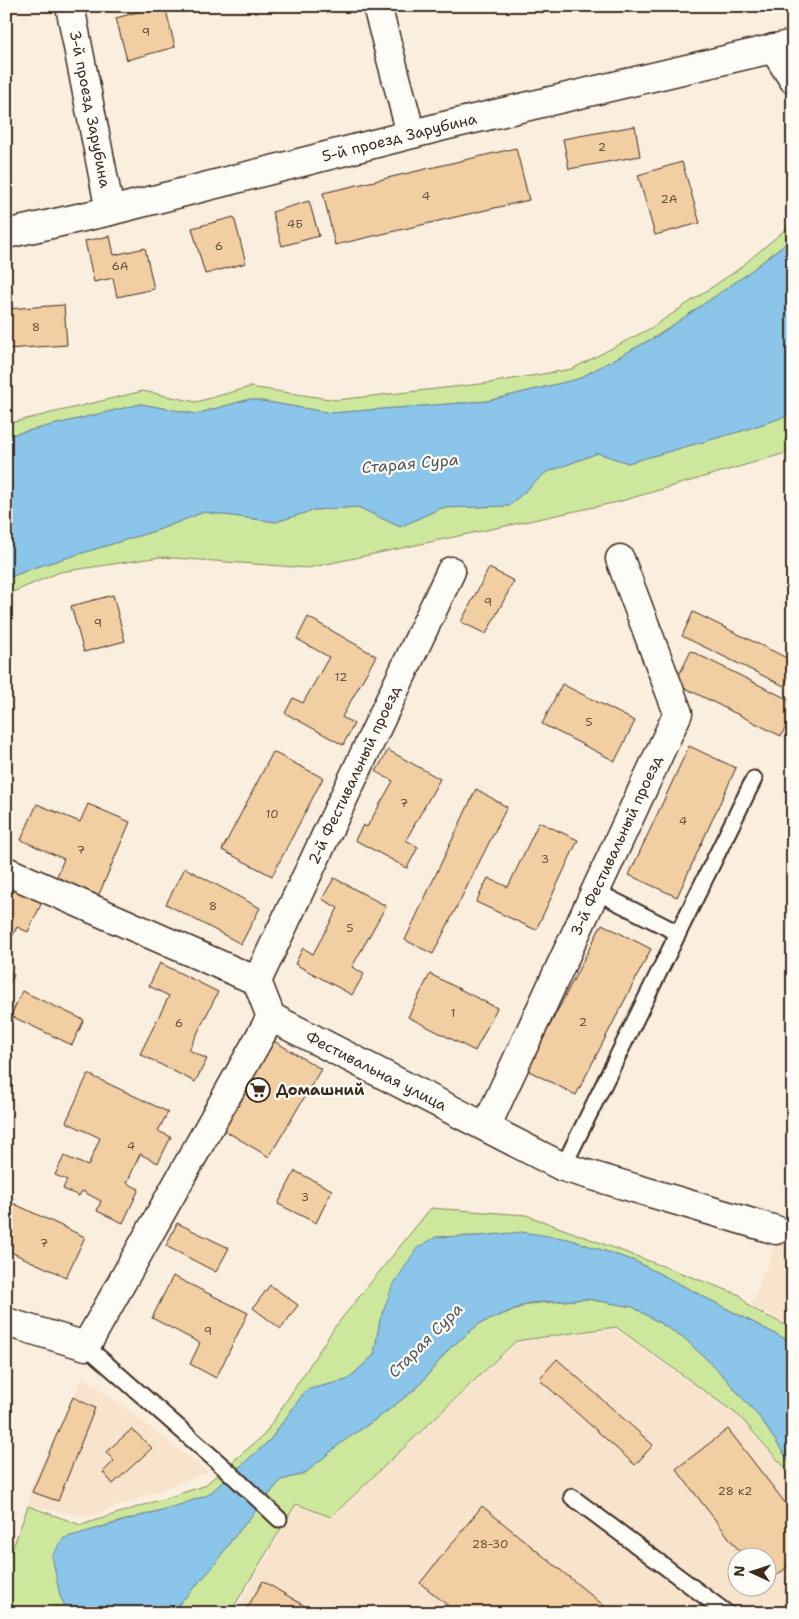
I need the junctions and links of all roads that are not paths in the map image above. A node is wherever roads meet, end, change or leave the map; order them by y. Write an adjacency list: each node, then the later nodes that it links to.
1 (70, 6): 6 (street, 3-й проезд Зарубина)
2 (377, 6): 5 (street)
3 (783, 46): 4 (street); 5 (street, 5-й проезд Зарубина)
4 (793, 79)
5 (412, 134): 6 (street, 5-й проезд Зарубина)
6 (110, 211): 7 (street, 5-й проезд Зарубина)
7 (6, 234)
8 (620, 559): 12 (street, 3-й Фестивальный проезд)
9 (452, 571): 14 (street, 2-й Фестивальный проезд)
10 (754, 779): 13 (lane)
11 (6, 871): 14 (street)
12 (596, 891): 13 (lane); 16 (street, 3-й Фестивальный проезд)
13 (678, 933): 17 (lane)
14 (257, 980): 15 (street)
15 (270, 1017): 16 (street, Фестивальная улица); 20 (street)
16 (486, 1127): 17 (street, Фестивальная улица)
17 (563, 1166): 18 (street, Фестивальная улица)
18 (781, 1232)
19 (6, 1322): 20 (street)
20 (86, 1346): 22 (lane)
21 (572, 1497): 23 (lane)
22 (279, 1519)
23 (727, 1613)

